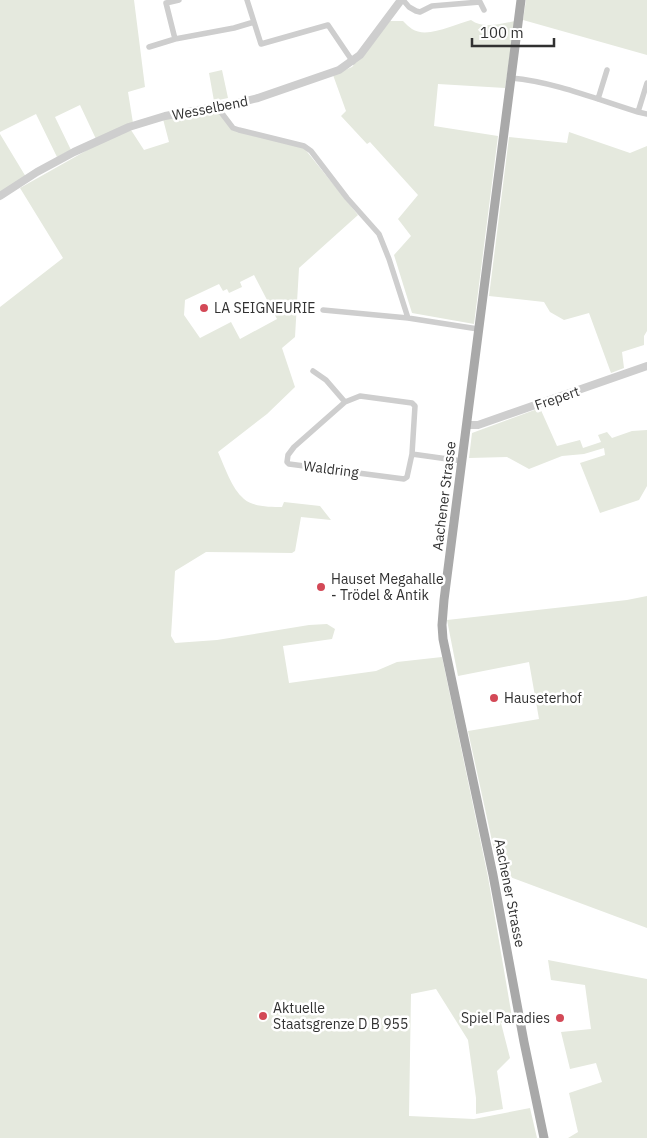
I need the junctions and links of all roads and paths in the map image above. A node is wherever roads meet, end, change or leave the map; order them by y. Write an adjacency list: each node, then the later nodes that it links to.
1 (178, 0): 7 (street)
2 (247, 0): 6 (street)
3 (402, 0): 5 (street); 9 (street, Wesselbend)
4 (521, 0): 11 (main road, Aachener Strasse)
5 (484, 10)
6 (254, 22): 7 (street); 9 (street)
7 (175, 40): 8 (street)
8 (148, 47)
9 (353, 62): 15 (street, Wesselbend)
10 (607, 70): 13 (street)
11 (511, 78): 13 (street); 21 (main road, Aachener Strasse)
12 (647, 83): 14 (street)
13 (598, 100): 16 (street)
14 (644, 104): 16 (street)
15 (217, 107): 18 (street, Wesselbend); 20 (street)
16 (638, 112): 17 (street)
17 (647, 114)
18 (0, 196)
19 (323, 310): 20 (street)
20 (408, 318): 21 (street)
21 (478, 329): 25 (main road, Aachener Strasse)
22 (647, 366): 25 (street, Frepert)
23 (313, 371): 24 (street)
24 (345, 402): 26 (street, Waldring); 26 (street, Waldring)
25 (467, 425): 27 (main road, Aachener Strasse)
26 (412, 454): 27 (street)
27 (462, 460): 28 (main road, Aachener Strasse)
28 (544, 1138)

